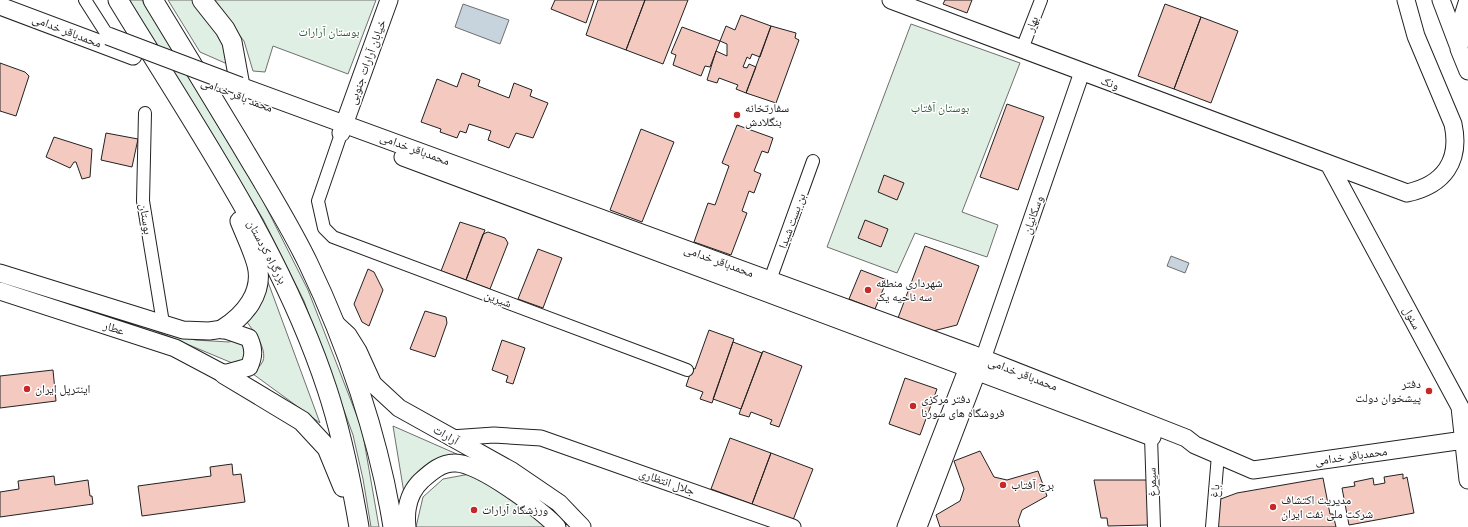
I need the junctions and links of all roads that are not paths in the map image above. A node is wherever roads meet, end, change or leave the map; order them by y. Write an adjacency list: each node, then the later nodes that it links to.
1 (10, 0): 13 (main road, محمدباقر خدامی)
2 (85, 0): 13 (street)
3 (118, 0): 24 (highway, بزرگراه کردستان)
4 (153, 0): 30 (highway)
5 (202, 0): 20 (highway)
6 (389, 0): 22 (main road, خیابان آرارات جنوبی)
7 (891, 0): 14 (main road, ونک)
8 (1041, 0): 14 (street, بهار)
9 (1406, 0): 25 (main road, ونک)
10 (1441, 0): 15 (main road)
11 (1468, 0): 15 (main road)
12 (0, 6): 16 (main road, محمدباقر خدامی)
13 (108, 36): 19 (main road, محمد باقر خدامی, bridge)
14 (1022, 49): 18 (main road, ونک)
15 (1459, 49): 17 (main road)
16 (133, 56): 19 (main road, محمد باقر خدامی)
17 (1468, 71)
18 (1082, 72): 25 (main road, ونک); 33 (street, وسکانیان)
19 (221, 84): 20 (main road, محمد باقر خدامی, bridge)
20 (239, 91): 22 (main road, محمدباقر خدامی)
21 (145, 113): 31 (street, بوستان)
22 (343, 129): 27 (main road, محمدباقر خدامی); 29 (main road, محمدباقر خدامی); 34 (street, شیرین)
23 (813, 161): 27 (street, بن بست شیدا)
24 (218, 164): 32 (highway); 44 (highway, بزرگراه کردستان)
25 (1329, 164): 37 (main road, سئول)
26 (0, 273): 31 (main road, عطار)
27 (770, 280): 29 (main road, محمدباقر خدامی)
28 (0, 291): 35 (main road, عطار)
29 (826, 308): 33 (main road, محمدباقر خدامی)
30 (333, 321): 40 (main road, آرارات); 45 (highway)
31 (163, 323): 32 (main road, عطار)
32 (222, 329): 35 (main road)
33 (975, 363): 36 (main road, محمدباقر خدامی); 50 (street, وسکانیان); 51 (street)
34 (687, 370)
35 (224, 374): 44 (highway)
36 (1030, 384): 39 (main road, محمدباقر خدامی); 41 (main road, محمدباقر خدامی)
37 (1464, 405): 38 (main road, سئول)
38 (1463, 435): 42 (main road, محمدباقر خدامی); 43 (main road, سئول)
39 (1151, 437): 41 (main road, محمدباقر خدامی); 52 (street, سیمرغ)
40 (452, 438): 48 (main road, آرارات); 49 (street, جلال انتظاری)
41 (1195, 445): 42 (main road, محمدباقر خدامی)
42 (1218, 455): 53 (street, باغ)
43 (1468, 480)
44 (358, 527)
45 (393, 527)
46 (407, 527): 47 (main road, آرارات)
47 (557, 527)
48 (582, 527)
49 (793, 527)
50 (905, 527)
51 (919, 527)
52 (1154, 527)
53 (1212, 527)

